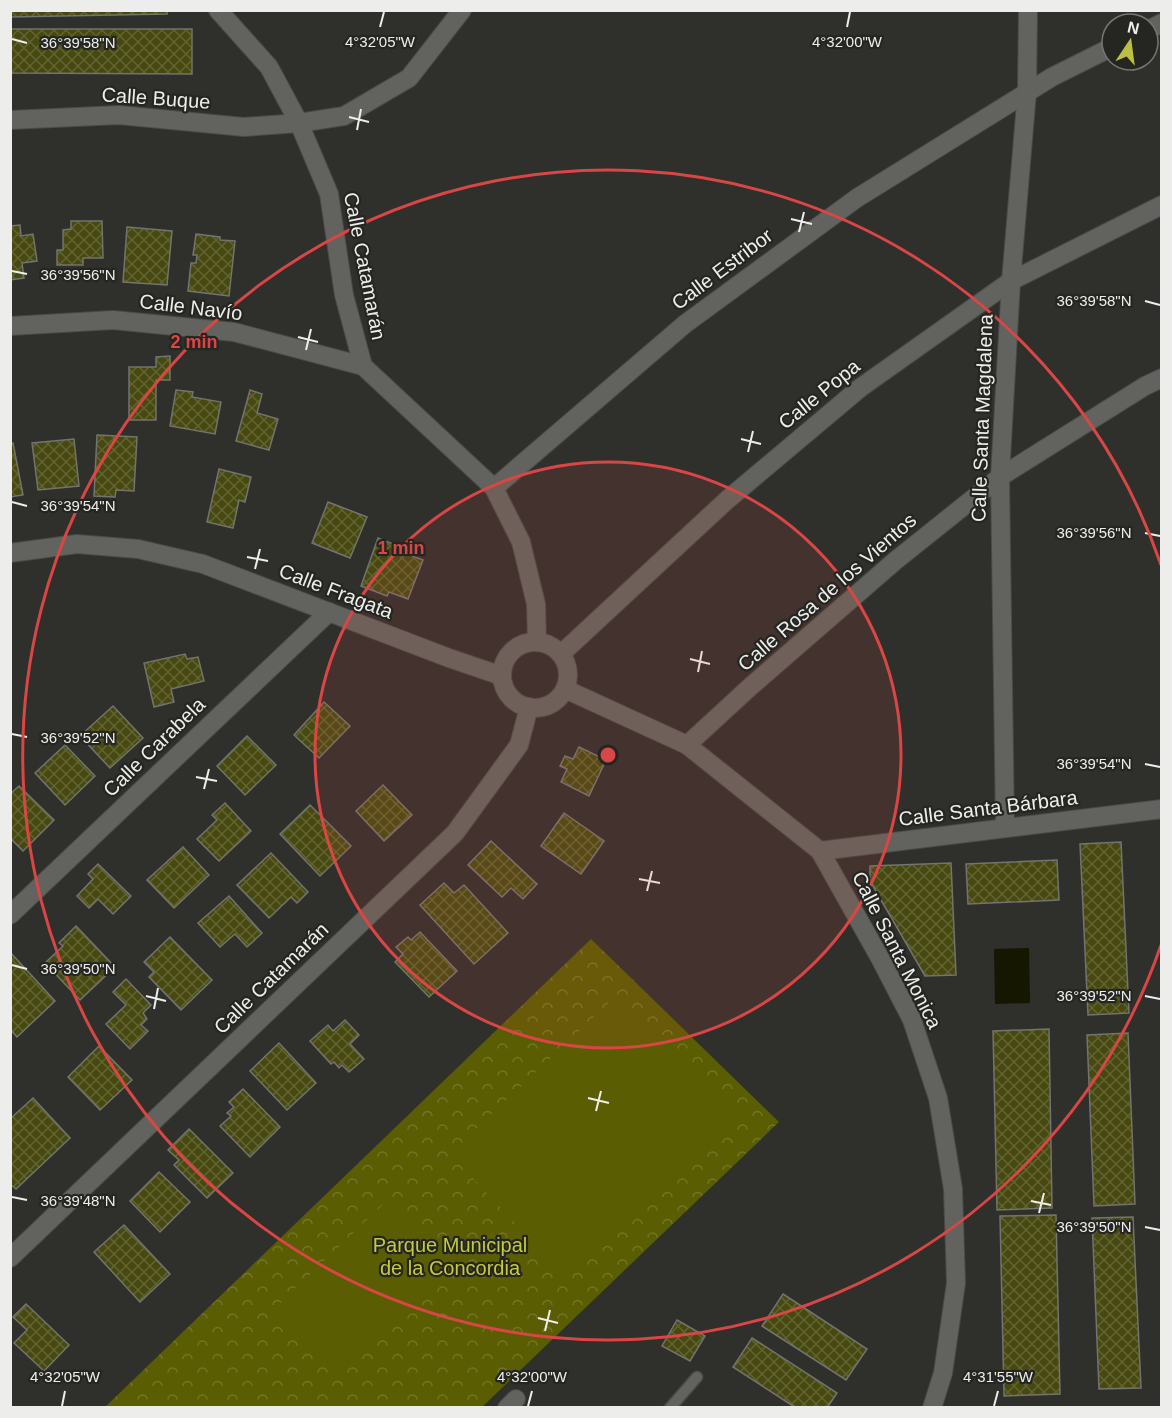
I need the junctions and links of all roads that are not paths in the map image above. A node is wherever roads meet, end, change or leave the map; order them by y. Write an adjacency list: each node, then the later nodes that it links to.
1 (218, 10): 7 (street, Calle Catamarán)
2 (462, 10): 7 (street, Calle Buque)
3 (1029, 10): 5 (street, Calle Santa Magdalena)
4 (1100, 53): 5 (street, Calle Estribor)
5 (1027, 93): 9 (street, Calle Santa Magdalena); 14 (street, Calle Estribor)
6 (10, 120): 7 (street, Calle Buque)
7 (298, 123): 11 (street, Calle Catamarán)
8 (1161, 205): 9 (street, Calle Popa)
9 (1011, 281): 13 (street, Calle Santa Magdalena); 18 (street, Calle Popa)
10 (10, 326): 11 (street, Calle Navío)
11 (363, 366): 14 (street, Calle Catamarán)
12 (1161, 378): 13 (street, Calle Rosa de los Vientos)
13 (1000, 477): 22 (street, Calle Rosa de los Vientos); 24 (street, Calle Santa Magdalena)
14 (494, 488): 17 (street, Calle Catamarán)
15 (10, 553): 16 (street, Calle Fragata)
16 (329, 612): 19 (street, Calle Fragata); 26 (street, Calle Carabela)
17 (537, 642): 18 (street); 19 (street)
18 (561, 654): 20 (street)
19 (502, 676): 21 (street)
20 (565, 689): 21 (street); 22 (street, Calle Santa Monica)
21 (529, 707): 27 (street, Calle Catamarán)
22 (687, 745): 25 (street, Calle Santa Monica)
23 (1161, 809): 24 (street, Calle Santa Bárbara)
24 (1005, 828): 25 (street, Calle Santa Bárbara)
25 (820, 850): 30 (street, Calle Santa Monica)
26 (10, 915)
27 (10, 1258)
28 (697, 1377): 29 (lane)
29 (670, 1407)
30 (932, 1407)

